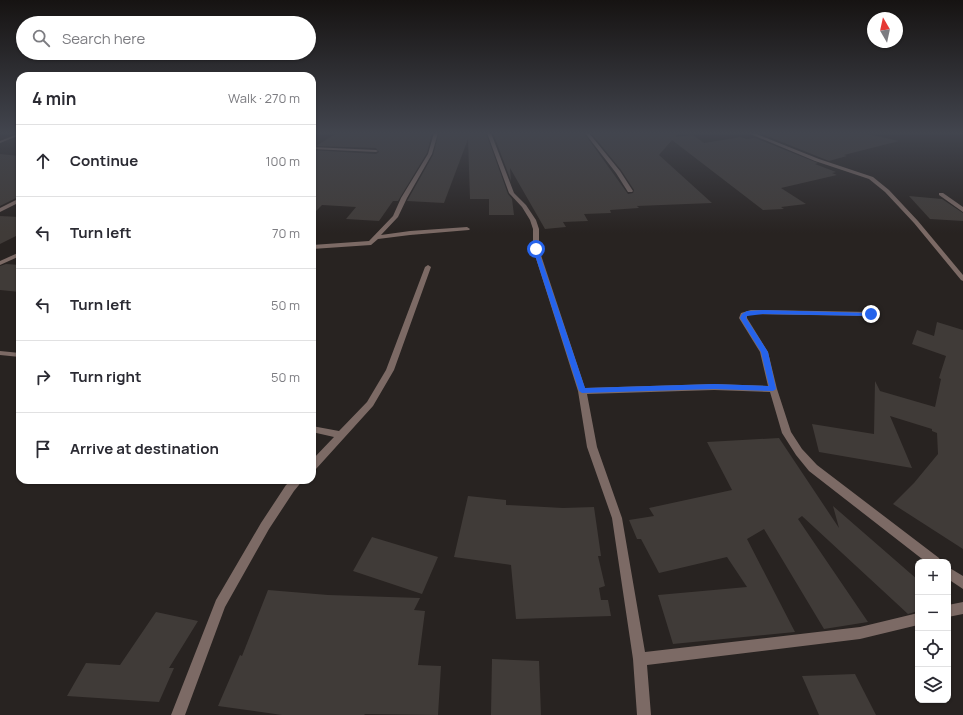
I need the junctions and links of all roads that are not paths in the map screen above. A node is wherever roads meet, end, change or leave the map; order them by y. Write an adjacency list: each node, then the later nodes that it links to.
1 (423, 166): 11 (street)
2 (502, 166): 21 (street)
3 (614, 166): 5 (street)
4 (837, 166): 16 (street)
5 (630, 190)
6 (941, 194): 9 (street)
7 (16, 202): 8 (street)
8 (0, 210)
9 (963, 210)
10 (466, 229): 11 (street)
11 (375, 238): 12 (street)
12 (316, 247)
13 (16, 256): 14 (street)
14 (0, 263)
15 (428, 267): 23 (street)
16 (963, 279)
17 (871, 314): 20 (street)
18 (0, 352): 19 (street)
19 (16, 354)
20 (773, 389): 21 (street); 26 (street)
21 (582, 391): 32 (street)
22 (316, 430): 23 (street)
23 (342, 435): 24 (street)
24 (316, 462)
25 (294, 484): 33 (street)
26 (931, 559)
27 (951, 574): 28 (street)
28 (963, 583)
29 (963, 608): 30 (street)
30 (951, 610)
31 (915, 620): 32 (street)
32 (640, 659): 34 (street)
33 (178, 715)
34 (644, 715)

